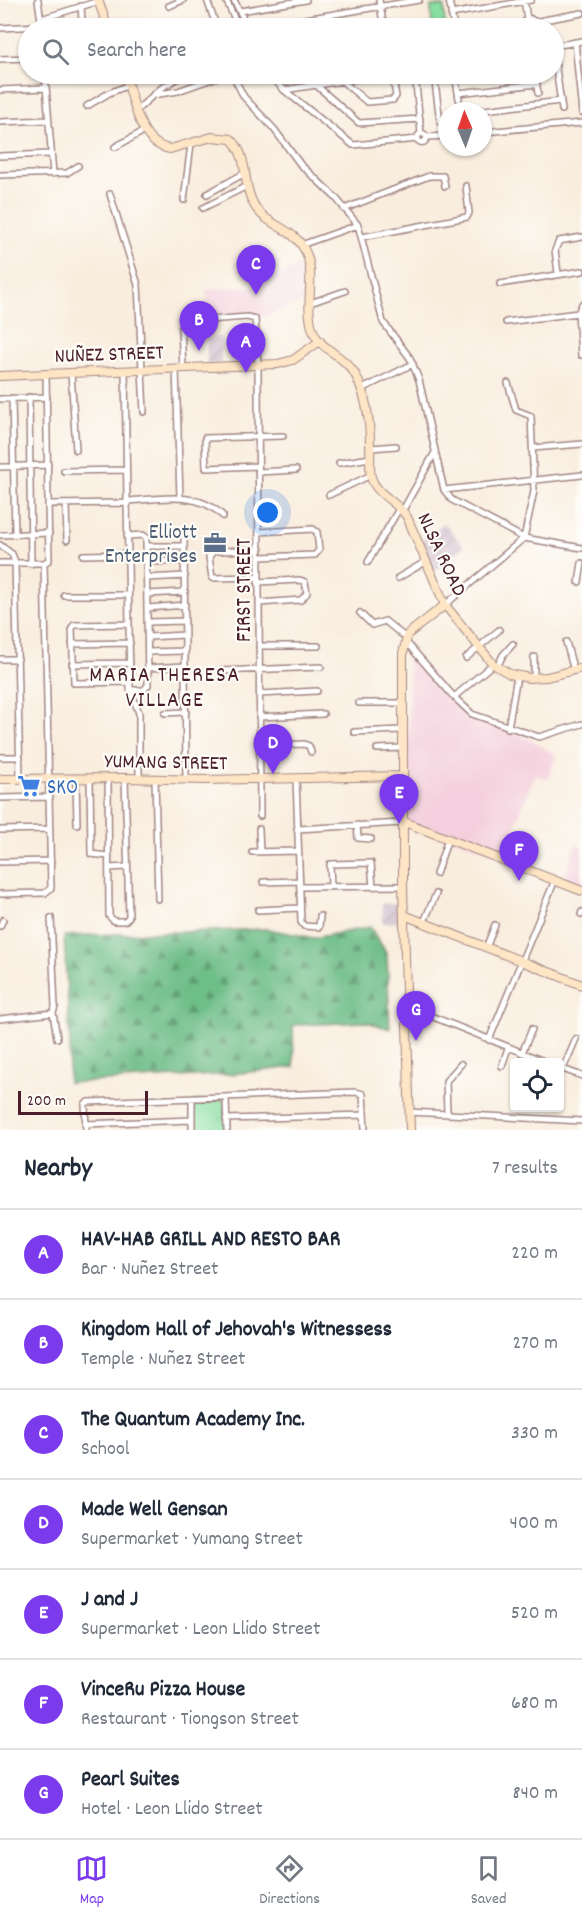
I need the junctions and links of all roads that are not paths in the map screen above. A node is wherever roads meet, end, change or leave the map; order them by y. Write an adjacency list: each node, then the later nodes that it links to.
1 (38, 0): 18 (street)
2 (99, 0): 12 (street); 21 (main road)
3 (183, 0): 13 (street)
4 (207, 0): 22 (street)
5 (226, 0): 23 (street)
6 (234, 0): 15 (street)
7 (306, 0): 15 (street)
8 (379, 0): 14 (street)
9 (419, 0): 14 (street)
10 (449, 0): 17 (street)
11 (526, 0): 17 (street); 28 (street)
12 (81, 6): 19 (street); 20 (street)
13 (169, 6)
14 (380, 7): 25 (street); 26 (street)
15 (240, 11): 24 (street)
16 (582, 13): 29 (street)
17 (451, 14): 27 (street)
18 (40, 18)
19 (54, 18)
20 (82, 18)
21 (105, 18)
22 (213, 18)
23 (234, 18)
24 (244, 18)
25 (312, 18)
26 (382, 18)
27 (452, 18)
28 (526, 18)
29 (555, 18)
30 (18, 26): 31 (street)
31 (0, 28)
32 (582, 41): 33 (street)
33 (575, 42): 34 (street); 63 (street)
34 (564, 44)
35 (18, 58): 36 (street)
36 (0, 59)
37 (46, 84): 52 (street)
38 (169, 84): 56 (street)
39 (198, 84): 56 (street)
40 (237, 84): 87 (street)
41 (278, 84): 54 (street)
42 (322, 84): 51 (street)
43 (346, 84): 44 (street)
44 (394, 84)
45 (415, 84): 64 (street)
46 (435, 84): 59 (street)
47 (457, 84): 48 (street)
48 (537, 84): 55 (street)
49 (558, 84): 57 (street)
50 (129, 85): 58 (street); 60 (main road)
51 (316, 85): 54 (street); 64 (street)
52 (46, 88): 53 (street); 65 (street)
53 (0, 90)
54 (284, 90): 70 (street)
55 (538, 93)
56 (153, 95): 60 (street)
57 (561, 102): 61 (street); 62 (street)
58 (87, 106)
59 (438, 107)
60 (138, 109): 68 (main road)
61 (492, 109)
62 (562, 110)
63 (582, 113)
64 (420, 119): 70 (street)
65 (48, 120): 66 (street); 74 (street)
66 (0, 122)
67 (582, 123): 69 (street)
68 (144, 131): 72 (main road); 73 (street)
69 (492, 131)
70 (424, 135): 71 (street)
71 (438, 136)
72 (191, 144): 78 (main road); 85 (street)
73 (115, 147)
74 (50, 154): 75 (street); 77 (street)
75 (0, 156)
76 (78, 166): 77 (street)
77 (53, 174): 79 (street)
78 (245, 174): 80 (main road); 84 (street)
79 (0, 175)
80 (248, 186): 86 (street); 91 (main road)
81 (445, 186): 87 (street)
82 (466, 186): 89 (street)
83 (110, 194): 105 (street)
84 (207, 194)
85 (184, 200)
86 (203, 208)
87 (344, 209): 88 (street)
88 (358, 225): 89 (street); 91 (street)
89 (362, 237): 102 (street)
90 (582, 237): 92 (street)
91 (302, 244): 96 (main road)
92 (558, 273): 93 (street); 94 (street)
93 (582, 273)
94 (500, 284)
95 (345, 291): 96 (street)
96 (310, 303): 100 (main road)
97 (582, 304): 98 (street)
98 (578, 314): 99 (street); 101 (street)
99 (506, 322)
100 (320, 341): 103 (main road, NUÑEZ STREET); 111 (main road)
101 (581, 354)
102 (413, 364): 111 (street); 124 (street)
103 (258, 365): 104 (main road, NUÑEZ STREET); 104 (street, FIRST STREET); 118 (street, FIRST STREET)
104 (180, 368): 105 (main road, NUÑEZ STREET); 140 (street)
105 (144, 369): 106 (main road, NUÑEZ STREET); 116 (street)
106 (125, 370): 107 (main road, NUÑEZ STREET); 132 (street)
107 (71, 373): 108 (main road, NUÑEZ STREET); 123 (street)
108 (46, 374): 109 (main road, NUÑEZ STREET); 112 (street)
109 (0, 376)
110 (508, 383): 122 (street)
111 (362, 389): 121 (main road)
112 (47, 397): 114 (street); 128 (street)
113 (12, 398): 114 (street); 115 (street); 129 (street)
114 (29, 398): 127 (street)
115 (0, 399)
116 (144, 412)
117 (283, 436): 118 (street)
118 (257, 438): 131 (street, FIRST STREET); 131 (street)
119 (582, 444): 122 (street)
120 (396, 446): 121 (street)
121 (370, 448): 125 (main road)
122 (533, 448): 137 (street)
123 (76, 450)
124 (434, 453): 138 (street); 144 (street)
125 (370, 458): 126 (street); 135 (main road)
126 (339, 463)
127 (30, 465): 128 (street); 129 (street); 149 (street)
128 (48, 465): 142 (street)
129 (14, 466): 130 (street); 148 (street)
130 (0, 467)
131 (258, 469): 133 (street); 146 (street, FIRST STREET)
132 (126, 470): 134 (street); 141 (street)
133 (296, 470)
134 (64, 471)
135 (371, 475): 139 (street); 144 (main road, NLSA ROAD)
136 (582, 475): 137 (street)
137 (535, 482): 138 (street); 153 (street)
138 (444, 490): 153 (street)
139 (329, 495)
140 (180, 498): 141 (street); 145 (street)
141 (127, 502): 143 (street); 151 (street)
142 (48, 504): 143 (street); 147 (street)
143 (66, 504): 154 (street)
144 (401, 508): 166 (street); 167 (main road, NLSA ROAD)
145 (223, 516)
146 (259, 532): 159 (street, FIRST STREET); 162 (street)
147 (49, 533): 149 (street); 169 (street)
148 (15, 534): 149 (street); 150 (street)
149 (31, 534): 171 (street)
150 (0, 535)
151 (127, 536): 156 (street); 160 (street)
152 (184, 538): 157 (street)
153 (524, 538): 158 (street); 183 (street)
154 (67, 540)
155 (0, 545): 164 (street)
156 (146, 546): 157 (street); 165 (street)
157 (184, 546): 163 (street)
158 (582, 548)
159 (260, 550): 162 (street, FIRST STREET); 175 (street)
160 (128, 554): 161 (street); 180 (street)
161 (83, 555)
162 (259, 557): 175 (street, FIRST STREET)
163 (185, 561): 165 (street); 172 (street)
164 (15, 562): 168 (street); 171 (street); 205 (street)
165 (147, 562): 173 (street)
166 (368, 562)
167 (425, 562): 174 (street); 183 (main road, NLSA ROAD)
168 (0, 563)
169 (45, 563): 171 (street); 241 (street)
170 (582, 563): 176 (street)
171 (31, 564)
172 (185, 576): 173 (street); 177 (street)
173 (147, 578): 178 (street)
174 (398, 578)
175 (258, 579): 181 (street, FIRST STREET); 181 (street)
176 (579, 582)
177 (185, 592): 178 (street); 182 (street)
178 (148, 594): 184 (street)
179 (64, 595): 180 (street)
180 (128, 595): 188 (street)
181 (259, 603): 197 (street, FIRST STREET)
182 (185, 605): 184 (street); 186 (street)
183 (445, 605): 192 (main road); 199 (main road, NLSA ROAD)
184 (148, 608): 187 (street)
185 (360, 613): 192 (street)
186 (185, 621): 187 (street); 190 (street)
187 (148, 622): 191 (street)
188 (129, 624): 194 (street); 195 (street)
189 (500, 630): 199 (street)
190 (185, 635): 191 (street); 200 (street)
191 (148, 637): 201 (street)
192 (405, 639): 221 (street); 223 (main road)
193 (566, 642): 213 (street)
194 (130, 643): 195 (street); 206 (street)
195 (72, 644): 207 (street)
196 (513, 644): 208 (street)
197 (259, 646): 198 (street); 212 (street, FIRST STREET)
198 (318, 646)
199 (480, 647): 203 (street); 208 (main road, NLSA ROAD)
200 (185, 651): 201 (street); 209 (street)
201 (148, 652): 211 (street)
202 (534, 657): 216 (street)
203 (466, 658)
204 (0, 659): 205 (street)
205 (18, 659): 237 (street)
206 (130, 663): 207 (street); 217 (street)
207 (72, 664): 217 (street)
208 (495, 665): 215 (main road, NLSA ROAD); 221 (street)
209 (185, 666): 211 (street); 224 (street)
210 (321, 667): 212 (street)
211 (148, 668): 218 (street)
212 (260, 669): 214 (street); 220 (street, FIRST STREET)
213 (578, 670): 216 (main road, NLSA ROAD)
214 (221, 671)
215 (517, 676): 216 (main road, NLSA ROAD); 229 (street)
216 (534, 678)
217 (130, 682): 218 (street)
218 (131, 690): 245 (street)
219 (317, 691): 220 (street)
220 (260, 694): 227 (street, FIRST STREET)
221 (454, 697): 229 (street)
222 (359, 703): 223 (street)
223 (402, 703): 230 (main road)
224 (186, 712): 225 (street); 250 (street)
225 (165, 713)
226 (323, 714): 227 (street)
227 (259, 717): 232 (street, FIRST STREET)
228 (582, 724): 229 (street)
229 (508, 728)
230 (402, 730): 231 (street); 233 (main road)
231 (354, 732)
232 (260, 746): 235 (street); 249 (street, FIRST STREET)
233 (402, 748): 234 (street); 238 (main road)
234 (377, 749)
235 (311, 752)
236 (0, 757): 237 (street)
237 (20, 757): 240 (street)
238 (402, 776): 246 (main road, YUMANG STREET); 254 (main road)
239 (108, 777): 243 (main road, YUMANG STREET); 244 (main road, YUMANG STREET); 266 (street)
240 (20, 778): 241 (main road, YUMANG STREET); 247 (main road, YUMANG STREET)
241 (49, 778): 242 (main road, YUMANG STREET); 251 (street)
242 (76, 778): 243 (main road, YUMANG STREET); 255 (street)
243 (90, 778): 266 (street)
244 (125, 778): 245 (main road, YUMANG STREET); 269 (street)
245 (139, 778): 248 (main road, YUMANG STREET)
246 (296, 778): 249 (main road, YUMANG STREET); 259 (street)
247 (0, 779)
248 (155, 779): 250 (main road, YUMANG STREET); 281 (street)
249 (258, 779): 250 (main road, YUMANG STREET); 253 (street, FIRST STREET)
250 (186, 780)
251 (50, 797): 252 (street); 257 (street)
252 (0, 798)
253 (260, 816)
254 (402, 822): 256 (street); 262 (main road); 275 (main road)
255 (76, 824)
256 (357, 825): 259 (street); 261 (street)
257 (50, 829): 260 (street); 267 (street)
258 (259, 829): 265 (street)
259 (297, 829): 263 (street)
260 (0, 830)
261 (371, 839)
262 (448, 839): 271 (street); 272 (main road)
263 (298, 851): 265 (street); 274 (street)
264 (252, 852): 265 (street)
265 (260, 852)
266 (108, 856): 270 (street)
267 (51, 861): 268 (street); 279 (street)
268 (0, 862)
269 (128, 867): 270 (street); 270 (street)
270 (109, 868)
271 (436, 874)
272 (555, 880): 278 (main road); 290 (street)
273 (263, 882): 274 (street)
274 (299, 884): 276 (street); 282 (street)
275 (403, 886): 277 (street); 284 (main road)
276 (331, 887): 277 (street); 277 (street)
277 (373, 887)
278 (582, 891)
279 (0, 894)
280 (436, 894): 287 (street)
281 (158, 899)
282 (300, 908): 283 (street); 285 (street)
283 (258, 910)
284 (404, 915): 287 (main road); 292 (main road)
285 (320, 916)
286 (51, 918): 293 (street)
287 (423, 924): 289 (main road)
288 (495, 925): 289 (street)
289 (486, 948): 290 (main road)
290 (523, 961): 291 (main road); 298 (street)
291 (582, 985)
292 (406, 1006): 298 (street); 309 (main road)
293 (53, 1013): 294 (street); 296 (street)
294 (0, 1019)
295 (532, 1029): 300 (street)
296 (57, 1038)
297 (576, 1039): 302 (street)
298 (489, 1040): 299 (street)
299 (508, 1048): 300 (street); 304 (street)
300 (522, 1053): 301 (street)
301 (535, 1058)
302 (564, 1062)
303 (460, 1064): 310 (street)
304 (502, 1066)
305 (564, 1069): 306 (street)
306 (582, 1076)
307 (226, 1097): 308 (street); 311 (street); 312 (street)
308 (192, 1099): 313 (street); 315 (street)
309 (409, 1112): 310 (street); 319 (main road)
310 (447, 1112): 314 (street)
311 (364, 1115): 312 (street); 318 (street)
312 (226, 1119): 317 (street)
313 (192, 1120): 315 (street); 316 (street)
314 (582, 1121)
315 (86, 1127)
316 (192, 1130)
317 (226, 1130)
318 (365, 1130)
319 (410, 1130)

